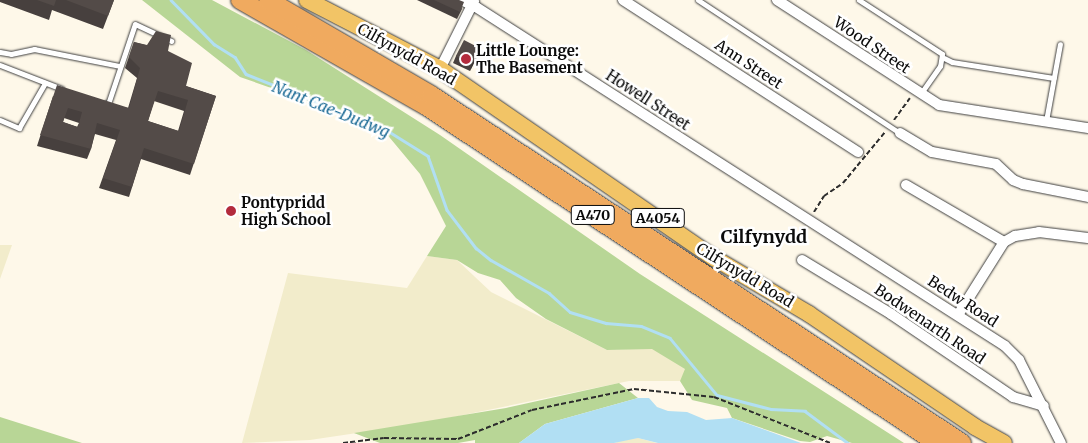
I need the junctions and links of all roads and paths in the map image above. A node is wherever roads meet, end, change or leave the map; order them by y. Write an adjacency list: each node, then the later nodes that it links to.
1 (240, 0): 37 (highway, A470)
2 (268, 0): 38 (highway, A470)
3 (307, 0): 16 (main road, Cilfynydd Road / A4054)
4 (461, 0): 9 (street, Howell Street)
5 (623, 0): 26 (street, Ann Street)
6 (698, 0): 25 (lane)
7 (777, 0): 20 (street, Wood Street)
8 (859, 0): 13 (lane)
9 (473, 2): 16 (street); 29 (street, Howell Street)
10 (171, 41): 15 (lane)
11 (1060, 44): 17 (lane)
12 (0, 52): 15 (lane)
13 (944, 58): 17 (lane); 20 (lane)
14 (0, 65): 18 (lane)
15 (120, 66): 21 (lane)
16 (440, 69): 39 (main road, Cilfynydd Road / A4054)
17 (1054, 78): 23 (lane)
18 (45, 83): 19 (lane); 22 (lane)
19 (72, 92)
20 (923, 97): 23 (street, Wood Street)
21 (99, 101)
22 (0, 120)
23 (1046, 121): 24 (street, Wood Street)
24 (1088, 128)
25 (900, 133): 28 (street)
26 (858, 152)
27 (906, 185): 31 (street)
28 (1088, 197)
29 (809, 221): 33 (street, Bedw Road)
30 (1088, 238): 31 (street)
31 (1004, 242): 33 (street)
32 (802, 260): 34 (street, Bodwenarth Road)
33 (958, 315): 34 (street, Bedw Road)
34 (1044, 406): 40 (street, Bedw Road)
35 (343, 443): 36 (path)
36 (830, 443)
37 (937, 443)
38 (962, 443)
39 (1004, 443)
40 (1061, 443)

